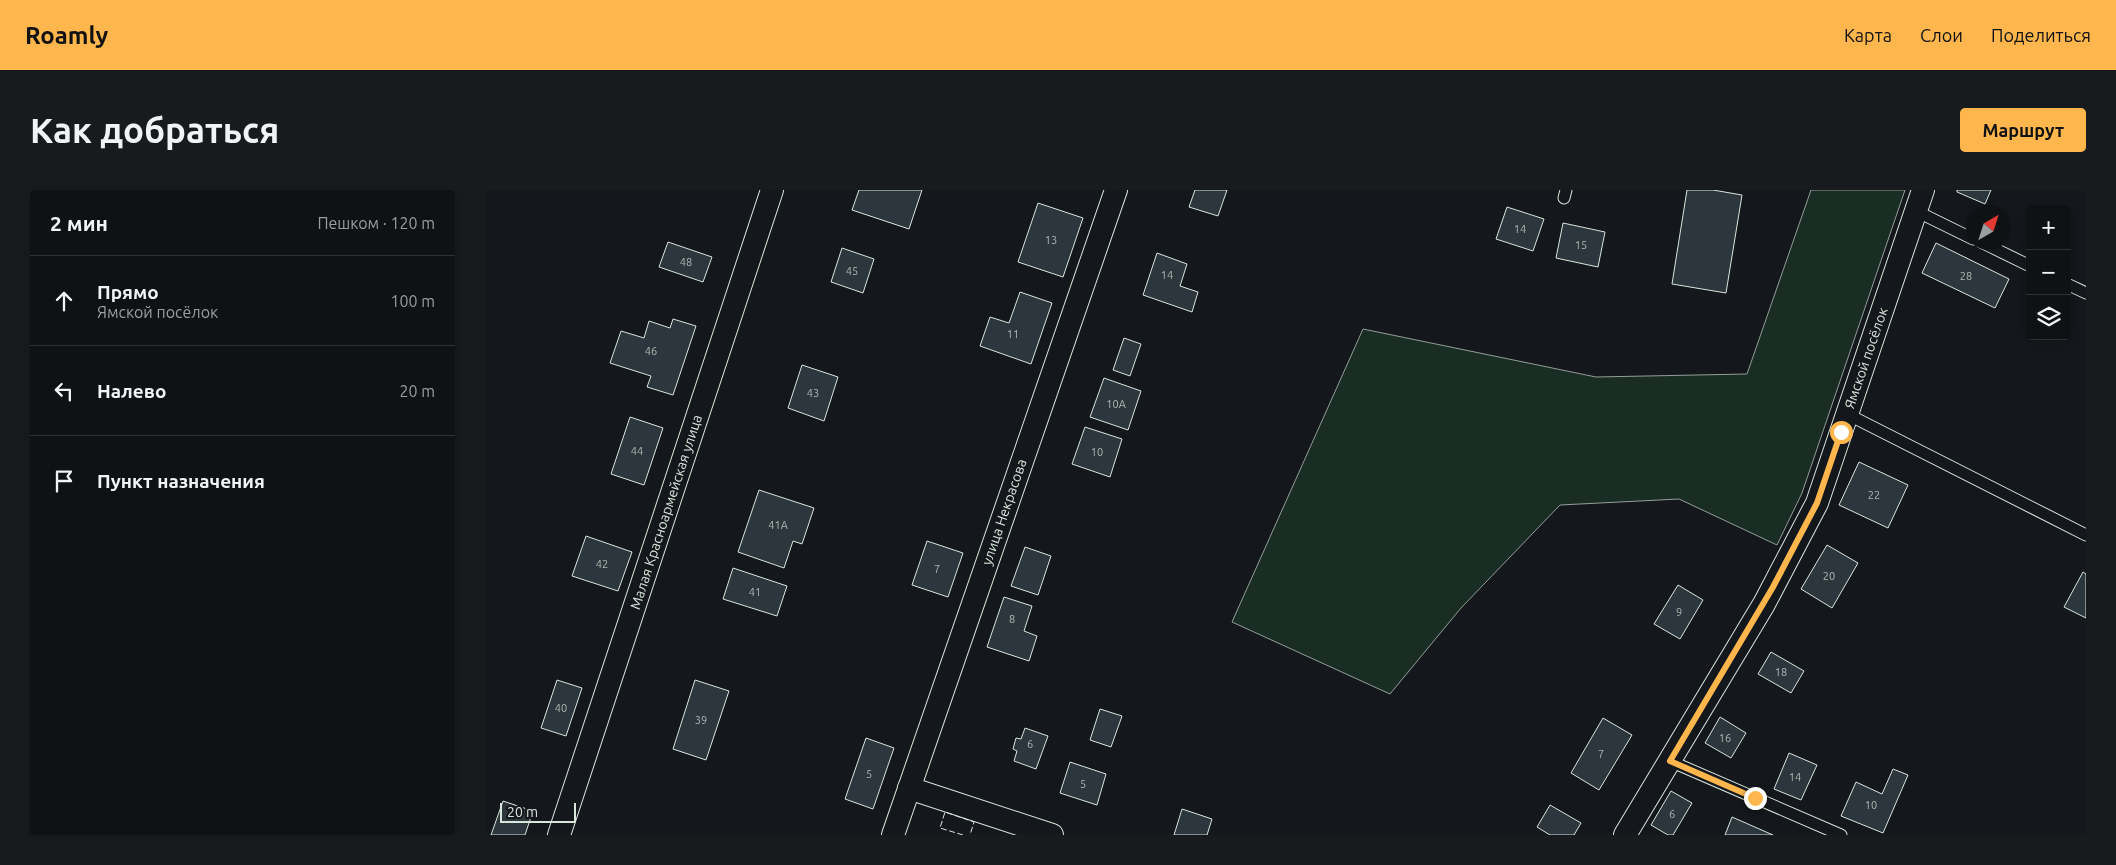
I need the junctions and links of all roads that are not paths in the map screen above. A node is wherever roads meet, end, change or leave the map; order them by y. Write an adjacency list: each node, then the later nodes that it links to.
1 (773, 190): 14 (street, Малая Красноармейская улица)
2 (1116, 190): 13 (street, улица Некрасова)
3 (1923, 190): 4 (street, Ямской посёлок)
4 (1916, 211): 5 (lane); 10 (street, Ямской посёлок)
5 (1966, 236)
6 (1997, 250): 7 (lane)
7 (2026, 264)
8 (2071, 286): 9 (lane)
9 (2086, 293)
10 (1847, 414): 11 (lane); 12 (street, Ямской посёлок)
11 (2086, 535)
12 (1670, 761): 17 (street, Ямской посёлок); 18 (lane)
13 (909, 788): 15 (street, улица Некрасова); 16 (street)
14 (559, 835)
15 (893, 835)
16 (1052, 835)
17 (1625, 835)
18 (1841, 835)

